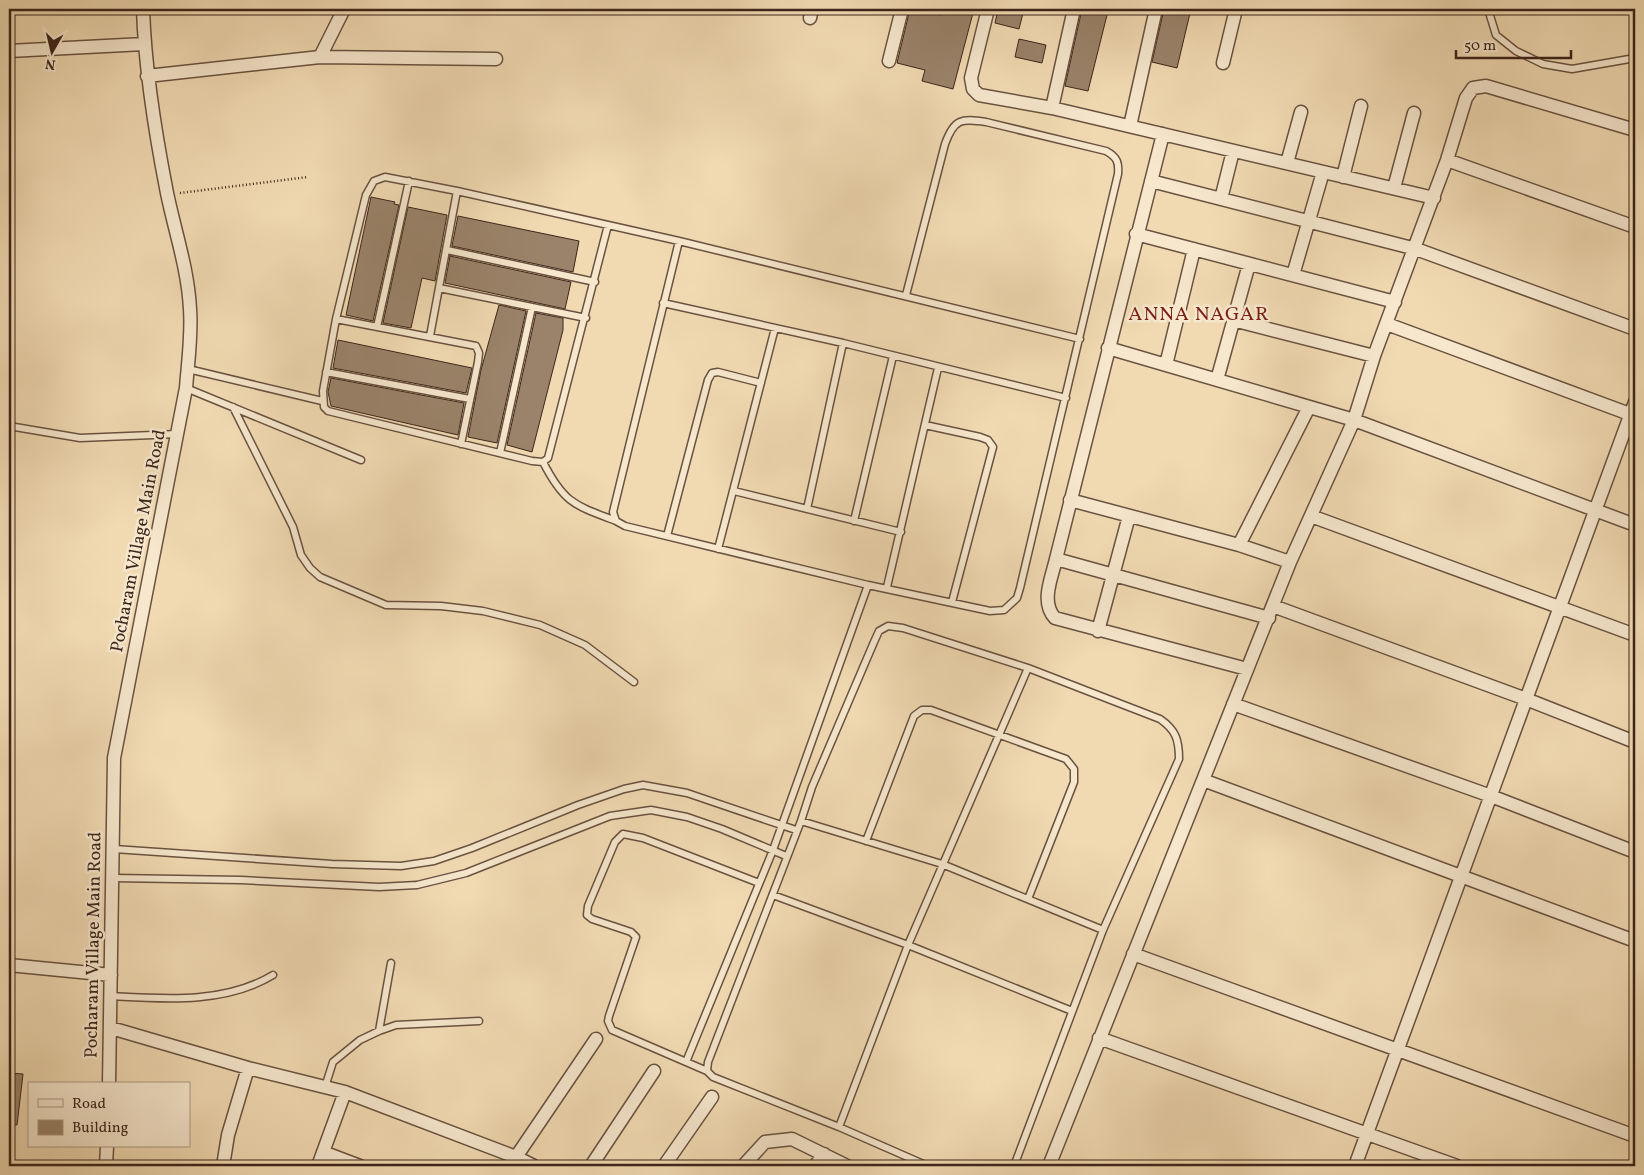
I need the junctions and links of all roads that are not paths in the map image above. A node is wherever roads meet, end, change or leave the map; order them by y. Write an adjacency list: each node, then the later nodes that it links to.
1 (143, 9): 9 (street, Pocharam Village Main Road)
2 (344, 9): 11 (street)
3 (902, 9): 14 (street)
4 (988, 9): 18 (street)
5 (1074, 9): 18 (street)
6 (1156, 9): 21 (street)
7 (1236, 9): 15 (street)
8 (1488, 9): 12 (lane)
9 (144, 44): 10 (street); 16 (street, Pocharam Village Main Road)
10 (9, 51)
11 (320, 57): 13 (street); 16 (street)
12 (1635, 58)
13 (496, 59)
14 (888, 61)
15 (1223, 63)
16 (147, 76): 66 (street, Pocharam Village Main Road)
17 (1360, 106): 28 (street)
18 (1052, 108): 21 (street)
19 (1301, 112): 26 (street)
20 (1414, 113): 31 (street)
21 (1130, 126): 23 (street)
22 (1635, 130): 25 (street)
23 (1163, 134): 24 (street); 30 (street)
24 (1234, 151): 26 (street); 34 (street)
25 (1447, 160): 33 (street); 37 (street)
26 (1287, 163): 27 (street)
27 (1323, 172): 28 (street); 35 (street)
28 (1343, 177): 31 (street)
29 (409, 181): 32 (lane); 52 (lane); 55 (lane)
30 (1151, 181): 34 (street); 38 (street)
31 (1394, 188): 33 (street)
32 (457, 191): 36 (lane); 41 (lane)
33 (1434, 198): 40 (street)
34 (1221, 200): 35 (street)
35 (1308, 223): 40 (street); 44 (street)
36 (608, 225): 39 (lane); 45 (lane)
37 (1635, 226)
38 (1136, 234): 42 (street); 61 (street)
39 (679, 241): 47 (lane); 48 (lane)
40 (1416, 249): 49 (street); 57 (street)
41 (447, 250): 45 (lane); 46 (lane)
42 (1194, 250): 43 (street); 64 (street)
43 (1249, 264): 44 (street); 53 (street)
44 (1294, 275): 49 (street)
45 (595, 282): 51 (lane)
46 (440, 288): 50 (lane); 58 (lane)
47 (906, 295): 59 (lane); 59 (lane)
48 (663, 302): 56 (lane); 92 (lane)
49 (1395, 302): 54 (street)
50 (532, 307): 51 (lane); 82 (lane)
51 (586, 318): 84 (lane)
52 (336, 319): 55 (lane); 67 (lane)
53 (1233, 320): 63 (street); 68 (street)
54 (1387, 324): 63 (street); 76 (street)
55 (377, 327): 58 (lane)
56 (775, 328): 60 (lane); 69 (lane)
57 (1635, 329)
58 (430, 336): 72 (lane)
59 (1080, 339): 71 (lane)
60 (843, 343): 62 (lane); 87 (lane)
61 (1108, 348): 64 (street); 86 (street)
62 (893, 356): 65 (lane); 91 (lane)
63 (1374, 356): 77 (street)
64 (1166, 365): 68 (street)
65 (938, 368): 71 (lane); 78 (lane)
66 (188, 370): 70 (street, Pocharam Village Main Road); 73 (lane)
67 (326, 372): 72 (lane); 73 (lane)
68 (1217, 380): 75 (street)
69 (761, 383): 85 (lane); 95 (lane)
70 (186, 388): 74 (lane); 80 (street, Pocharam Village Main Road)
71 (1066, 398): 103 (lane)
72 (470, 399): 81 (lane)
73 (322, 402): 81 (lane)
74 (233, 407): 83 (lane); 110 (lane)
75 (1309, 407): 77 (street); 96 (street)
76 (1634, 411): 88 (street)
77 (1354, 420): 88 (street); 90 (street)
78 (925, 425): 94 (lane); 103 (lane)
79 (9, 426): 80 (lane)
80 (177, 434): 121 (street, Pocharam Village Main Road)
81 (461, 444): 82 (lane)
82 (500, 453): 84 (lane)
83 (361, 460)
84 (543, 462): 92 (lane)
85 (734, 491): 87 (lane); 97 (lane)
86 (1070, 500): 89 (street); 98 (street)
87 (807, 509): 91 (lane)
88 (1595, 511): 93 (street); 104 (street)
89 (1130, 516): 96 (street); 100 (street)
90 (1311, 516): 99 (street); 104 (street)
91 (854, 520): 94 (lane)
92 (616, 521): 95 (lane)
93 (1635, 525)
94 (901, 532): 102 (lane)
95 (667, 536): 97 (lane)
96 (1239, 545): 99 (street)
97 (718, 549): 101 (lane)
98 (1056, 559): 100 (street); 106 (street)
99 (1290, 562): 105 (street)
100 (1114, 574): 105 (street); 106 (street)
101 (868, 585): 102 (lane); 118 (lane)
102 (887, 587): 103 (lane)
103 (952, 602)
104 (1560, 607): 107 (street); 111 (street)
105 (1271, 612): 109 (street); 111 (street)
106 (1098, 631): 109 (street)
107 (1635, 635)
108 (1028, 668): 113 (lane); 117 (lane); 131 (lane)
109 (1247, 669): 112 (street)
110 (634, 682)
111 (1526, 699): 114 (street); 116 (street)
112 (1233, 704): 115 (street); 116 (street)
113 (999, 734): 120 (lane); 125 (lane); 130 (lane)
114 (1635, 742)
115 (1203, 780): 126 (street); 134 (street)
116 (1491, 796): 123 (street); 126 (street)
117 (801, 821): 119 (lane); 120 (lane)
118 (781, 825): 119 (lane); 121 (lane); 122 (lane)
119 (796, 830): 124 (lane)
120 (866, 841): 125 (lane)
121 (114, 849): 127 (street, Pocharam Village Main Road)
122 (773, 850): 124 (lane); 127 (lane); 128 (lane)
123 (1635, 852)
124 (786, 856): 129 (lane)
125 (942, 864): 130 (lane); 133 (lane)
126 (1462, 876): 132 (street); 146 (street)
127 (113, 878): 137 (street, Pocharam Village Main Road)
128 (759, 883): 147 (lane); 147 (lane)
129 (772, 895): 133 (lane); 150 (lane)
130 (1028, 899): 131 (lane)
131 (1103, 930): 140 (lane)
132 (1635, 941)
133 (908, 945): 140 (lane); 155 (lane)
134 (1132, 954): 144 (street); 146 (street)
135 (391, 963): 143 (lane)
136 (9, 965): 137 (street)
137 (111, 974): 139 (street, Pocharam Village Main Road)
138 (274, 975): 139 (lane)
139 (111, 996): 142 (street, Pocharam Village Main Road)
140 (1072, 1011): 173 (lane)
141 (479, 1021): 143 (lane)
142 (111, 1028): 148 (street); 151 (street, Pocharam Village Main Road)
143 (379, 1031): 152 (lane)
144 (1099, 1038): 156 (street); 174 (street)
145 (596, 1039): 161 (street)
146 (1398, 1050): 156 (street); 157 (street)
147 (686, 1062): 150 (lane)
148 (248, 1068): 152 (street); 163 (street)
149 (654, 1071): 167 (street)
150 (707, 1071): 155 (lane)
151 (109, 1082)
152 (325, 1087): 153 (street)
153 (345, 1092): 159 (street); 161 (street)
154 (712, 1098): 168 (street)
155 (840, 1127): 172 (lane)
156 (1367, 1134): 175 (street); 176 (street)
157 (1635, 1136)
158 (107, 1148): 162 (street)
159 (323, 1152): 164 (street); 165 (street)
160 (824, 1154): 169 (street); 170 (street); 171 (street)
161 (516, 1157): 166 (street)
162 (106, 1166)
163 (223, 1166)
164 (318, 1166)
165 (360, 1166)
166 (534, 1166)
167 (591, 1166)
168 (664, 1166)
169 (744, 1166)
170 (815, 1166)
171 (847, 1166)
172 (928, 1166)
173 (1014, 1166)
174 (1049, 1166)
175 (1355, 1166)
176 (1457, 1166)

